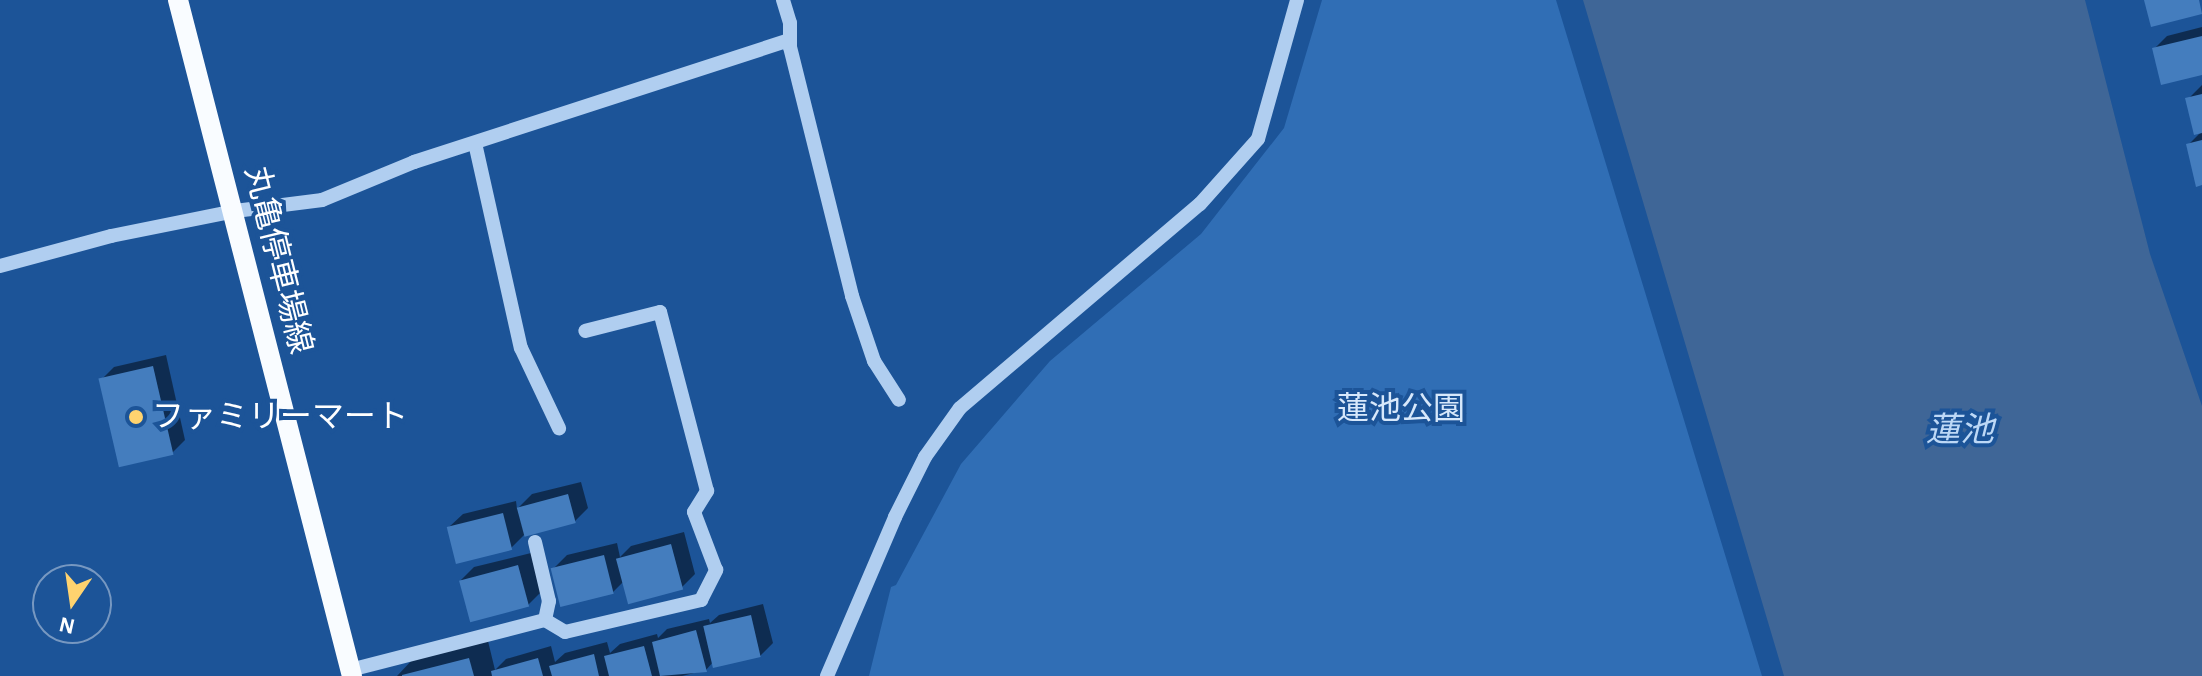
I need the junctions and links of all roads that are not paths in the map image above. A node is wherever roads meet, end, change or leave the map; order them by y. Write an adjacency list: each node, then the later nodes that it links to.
1 (178, 0): 6 (main road, 丸亀停車場線)
2 (783, 0): 4 (street)
3 (1297, 0): 14 (street)
4 (790, 40): 5 (street); 9 (street)
5 (475, 143): 6 (street); 10 (street)
6 (235, 211): 7 (street); 13 (main road, 丸亀停車場線)
7 (0, 266)
8 (585, 331): 12 (street)
9 (899, 400)
10 (559, 428)
11 (535, 542): 12 (street)
12 (545, 620): 13 (street)
13 (351, 673)
14 (827, 676)

